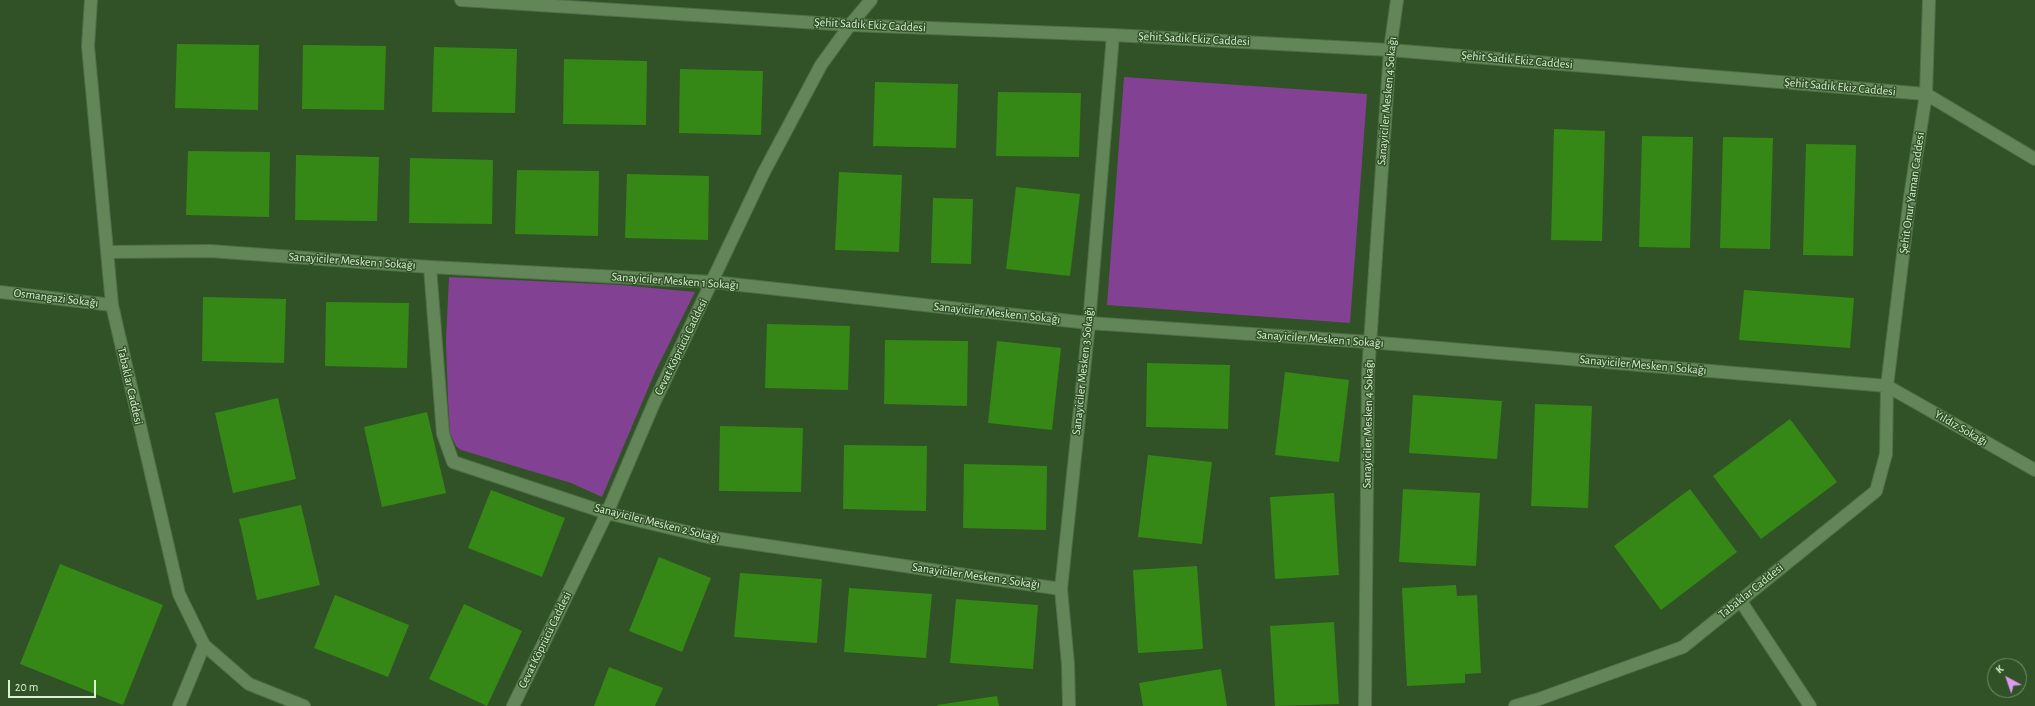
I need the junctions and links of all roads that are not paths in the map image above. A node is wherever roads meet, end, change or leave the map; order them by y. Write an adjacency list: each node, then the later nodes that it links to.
1 (91, 0): 12 (street, Tabaklar Caddesi)
2 (461, 0): 6 (street, Şehit Sadık Ekiz Caddesi)
3 (871, 0): 7 (street, Cevat Köprücü Caddesi)
4 (1398, 0): 9 (street, Sanayiciler Mesken 4 Sokağı)
5 (1929, 0): 10 (street, Şehit Onur Yaman Caddesi)
6 (546, 3): 7 (street, Şehit Sadık Ekiz Caddesi)
7 (850, 25): 8 (street, Şehit Sadık Ekiz Caddesi); 14 (street, Cevat Köprücü Caddesi)
8 (1114, 35): 9 (street, Şehit Sadık Ekiz Caddesi); 17 (street, Sanayiciler Mesken 3 Sokağı)
9 (1390, 50): 10 (street, Şehit Sadık Ekiz Caddesi); 18 (street, Sanayiciler Mesken 4 Sokağı)
10 (1926, 94): 11 (street); 19 (street, Şehit Onur Yaman Caddesi)
11 (2035, 160)
12 (107, 252): 13 (street, Sanayiciler Mesken 1 Sokağı); 16 (street, Tabaklar Caddesi)
13 (430, 267): 14 (street, Sanayiciler Mesken 1 Sokağı); 21 (street, Sanayiciler Mesken 2 Sokağı)
14 (713, 282): 17 (street, Sanayiciler Mesken 1 Sokağı); 21 (street, Cevat Köprücü Caddesi)
15 (0, 292): 16 (street, Osmangazi Sokağı)
16 (112, 305): 24 (street, Tabaklar Caddesi)
17 (1088, 322): 18 (street, Sanayiciler Mesken 1 Sokağı); 22 (street, Sanayiciler Mesken 3 Sokağı)
18 (1369, 342): 19 (street, Sanayiciler Mesken 1 Sokağı); 29 (street, Sanayiciler Mesken 4 Sokağı)
19 (1888, 386): 20 (street, Yıldız Sokağı); 23 (street, Tabaklar Caddesi)
20 (2035, 470)
21 (607, 512): 22 (street, Sanayiciler Mesken 2 Sokağı); 27 (street, Cevat Köprücü Caddesi)
22 (1062, 589): 28 (street, Sanayiciler Mesken 3 Sokağı)
23 (1740, 600): 30 (street, Tabaklar Caddesi); 31 (street)
24 (204, 645): 25 (street); 26 (street, Tabaklar Caddesi)
25 (179, 706)
26 (304, 706)
27 (512, 706)
28 (1069, 706)
29 (1365, 706)
30 (1515, 706)
31 (1810, 706)

